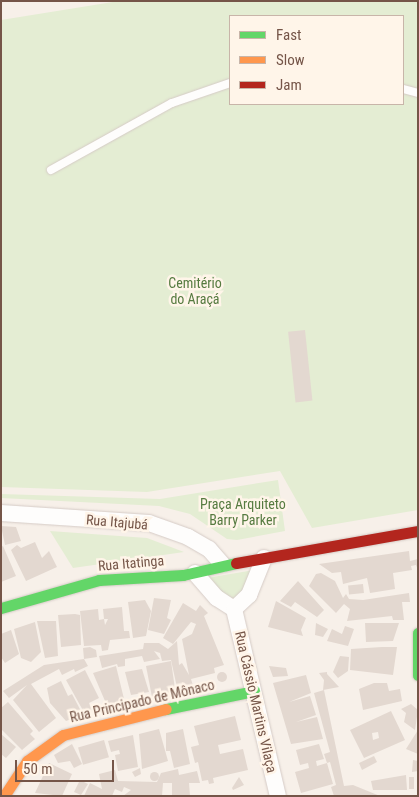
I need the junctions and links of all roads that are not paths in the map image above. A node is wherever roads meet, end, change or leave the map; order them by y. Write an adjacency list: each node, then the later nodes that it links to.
1 (229, 84): 4 (lane)
2 (404, 89): 3 (lane)
3 (418, 93)
4 (51, 170)
5 (1, 513): 8 (street, Rua Itajubá)
6 (418, 531): 7 (street, Rua Itatinga)
7 (264, 558): 8 (street, Rua Itatinga); 11 (street)
8 (222, 564): 9 (street, Rua Itatinga)
9 (195, 573): 10 (street, Rua Itatinga); 11 (street)
10 (1, 608)
11 (234, 609): 14 (street, Rua Cássio Martins Vilaça)
12 (418, 633): 13 (street)
13 (418, 675)
14 (254, 691): 15 (street, Rua Principado de Mônaco); 16 (street, Rua Cássio Martins Vilaça)
15 (5, 794)
16 (278, 796)

